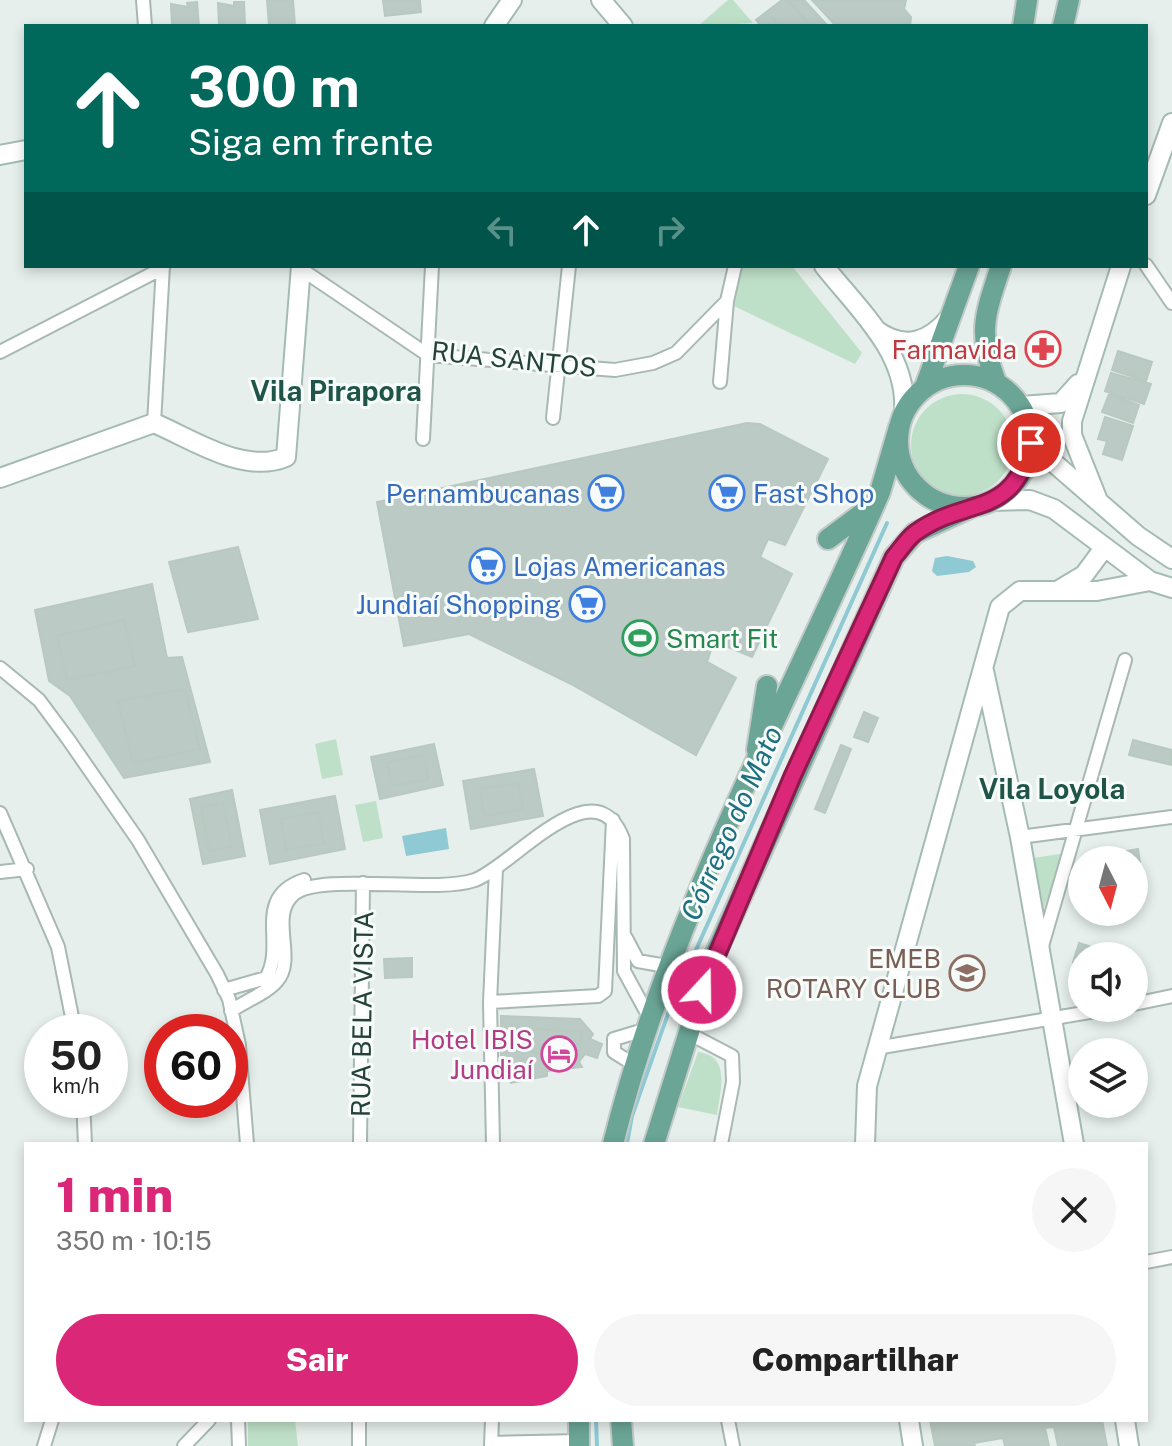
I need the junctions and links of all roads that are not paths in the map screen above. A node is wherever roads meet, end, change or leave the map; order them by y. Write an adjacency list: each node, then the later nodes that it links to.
1 (143, 0): 6 (street)
2 (512, 0): 7 (street)
3 (601, 0): 8 (street)
4 (1027, 0): 9 (main road)
5 (1069, 0): 10 (main road)
6 (145, 24)
7 (495, 24)
8 (621, 24)
9 (1023, 24)
10 (1063, 24)
11 (1172, 123): 14 (street)
12 (24, 150): 13 (street)
13 (0, 155)
14 (1148, 189)
15 (161, 268): 31 (street)
16 (163, 268): 41 (street)
17 (301, 268): 41 (street)
18 (302, 268): 32 (street, RUA SANTOS)
19 (432, 268): 32 (street)
20 (569, 268): 33 (street)
21 (735, 268): 27 (street)
22 (826, 268): 30 (street)
23 (968, 268): 29 (main road)
24 (1000, 268): 36 (main road)
25 (1120, 268): 34 (street)
26 (1148, 268): 28 (street)
27 (727, 301): 33 (street, RUA SANTOS); 35 (street)
28 (1172, 303)
29 (951, 316): 30 (street); 37 (main road)
30 (874, 328): 40 (street)
31 (0, 352)
32 (428, 355): 33 (street, RUA SANTOS); 42 (street)
33 (560, 365): 39 (street)
34 (1084, 375): 38 (street); 45 (street)
35 (720, 382)
36 (996, 382): 37 (main road); 38 (main road)
37 (925, 387): 40 (main road)
38 (1021, 406): 43 (main road)
39 (553, 418)
40 (901, 419): 46 (main road); 47 (main road)
41 (154, 423): 44 (street)
42 (423, 439)
43 (1031, 443): 45 (street); 47 (main road)
44 (0, 478)
45 (1097, 498): 50 (street)
46 (874, 504): 48 (main road); 58 (main road)
47 (983, 504): 49 (street); 80 (main road)
48 (828, 539)
49 (1104, 548): 51 (street); 53 (street)
50 (1172, 559)
51 (1150, 581): 52 (street); 53 (street)
52 (1172, 588)
53 (1059, 590): 56 (street)
54 (1125, 660): 62 (street)
55 (0, 668): 71 (street)
56 (984, 669): 63 (street); 81 (street)
57 (767, 686): 58 (main road)
58 (755, 769): 70 (main road)
59 (0, 813): 64 (street)
60 (1172, 817): 62 (street)
61 (613, 820): 65 (street); 68 (street); 74 (street)
62 (1077, 829): 63 (street); 69 (street)
63 (1020, 837): 69 (street)
64 (27, 869): 66 (street); 76 (street)
65 (496, 869): 67 (street); 74 (street)
66 (0, 872)
67 (363, 883): 71 (street); 75 (street); 85 (street, RUA BELA VISTA)
68 (626, 938): 70 (street); 79 (street)
69 (1040, 953): 78 (street)
70 (666, 966): 79 (main road)
71 (224, 990): 75 (street)
72 (1172, 996): 73 (street)
73 (1148, 1001)
74 (490, 1002): 86 (street)
75 (231, 1011): 84 (street)
76 (71, 1014)
77 (1068, 1017): 78 (street)
78 (1050, 1021): 81 (street); 91 (street)
79 (646, 1022): 87 (main road)
80 (688, 1033): 88 (main road); 89 (street)
81 (876, 1048): 90 (street)
82 (84, 1118): 83 (street)
83 (85, 1142)
84 (247, 1142)
85 (360, 1142)
86 (493, 1142)
87 (614, 1142)
88 (655, 1142)
89 (721, 1142)
90 (865, 1142)
91 (1074, 1142)
92 (1172, 1257): 93 (street)
93 (1148, 1262)
94 (51, 1422): 105 (street)
95 (207, 1422): 106 (street)
96 (238, 1422): 107 (street)
97 (359, 1422): 108 (street)
98 (492, 1422): 104 (street)
99 (621, 1422): 109 (main road)
100 (728, 1422): 110 (street)
101 (909, 1422): 111 (street)
102 (1125, 1422): 112 (street)
103 (579, 1436): 104 (street)
104 (491, 1445)
105 (44, 1446)
106 (184, 1446)
107 (239, 1446)
108 (359, 1446)
109 (623, 1446)
110 (733, 1446)
111 (913, 1446)
112 (1129, 1446)

